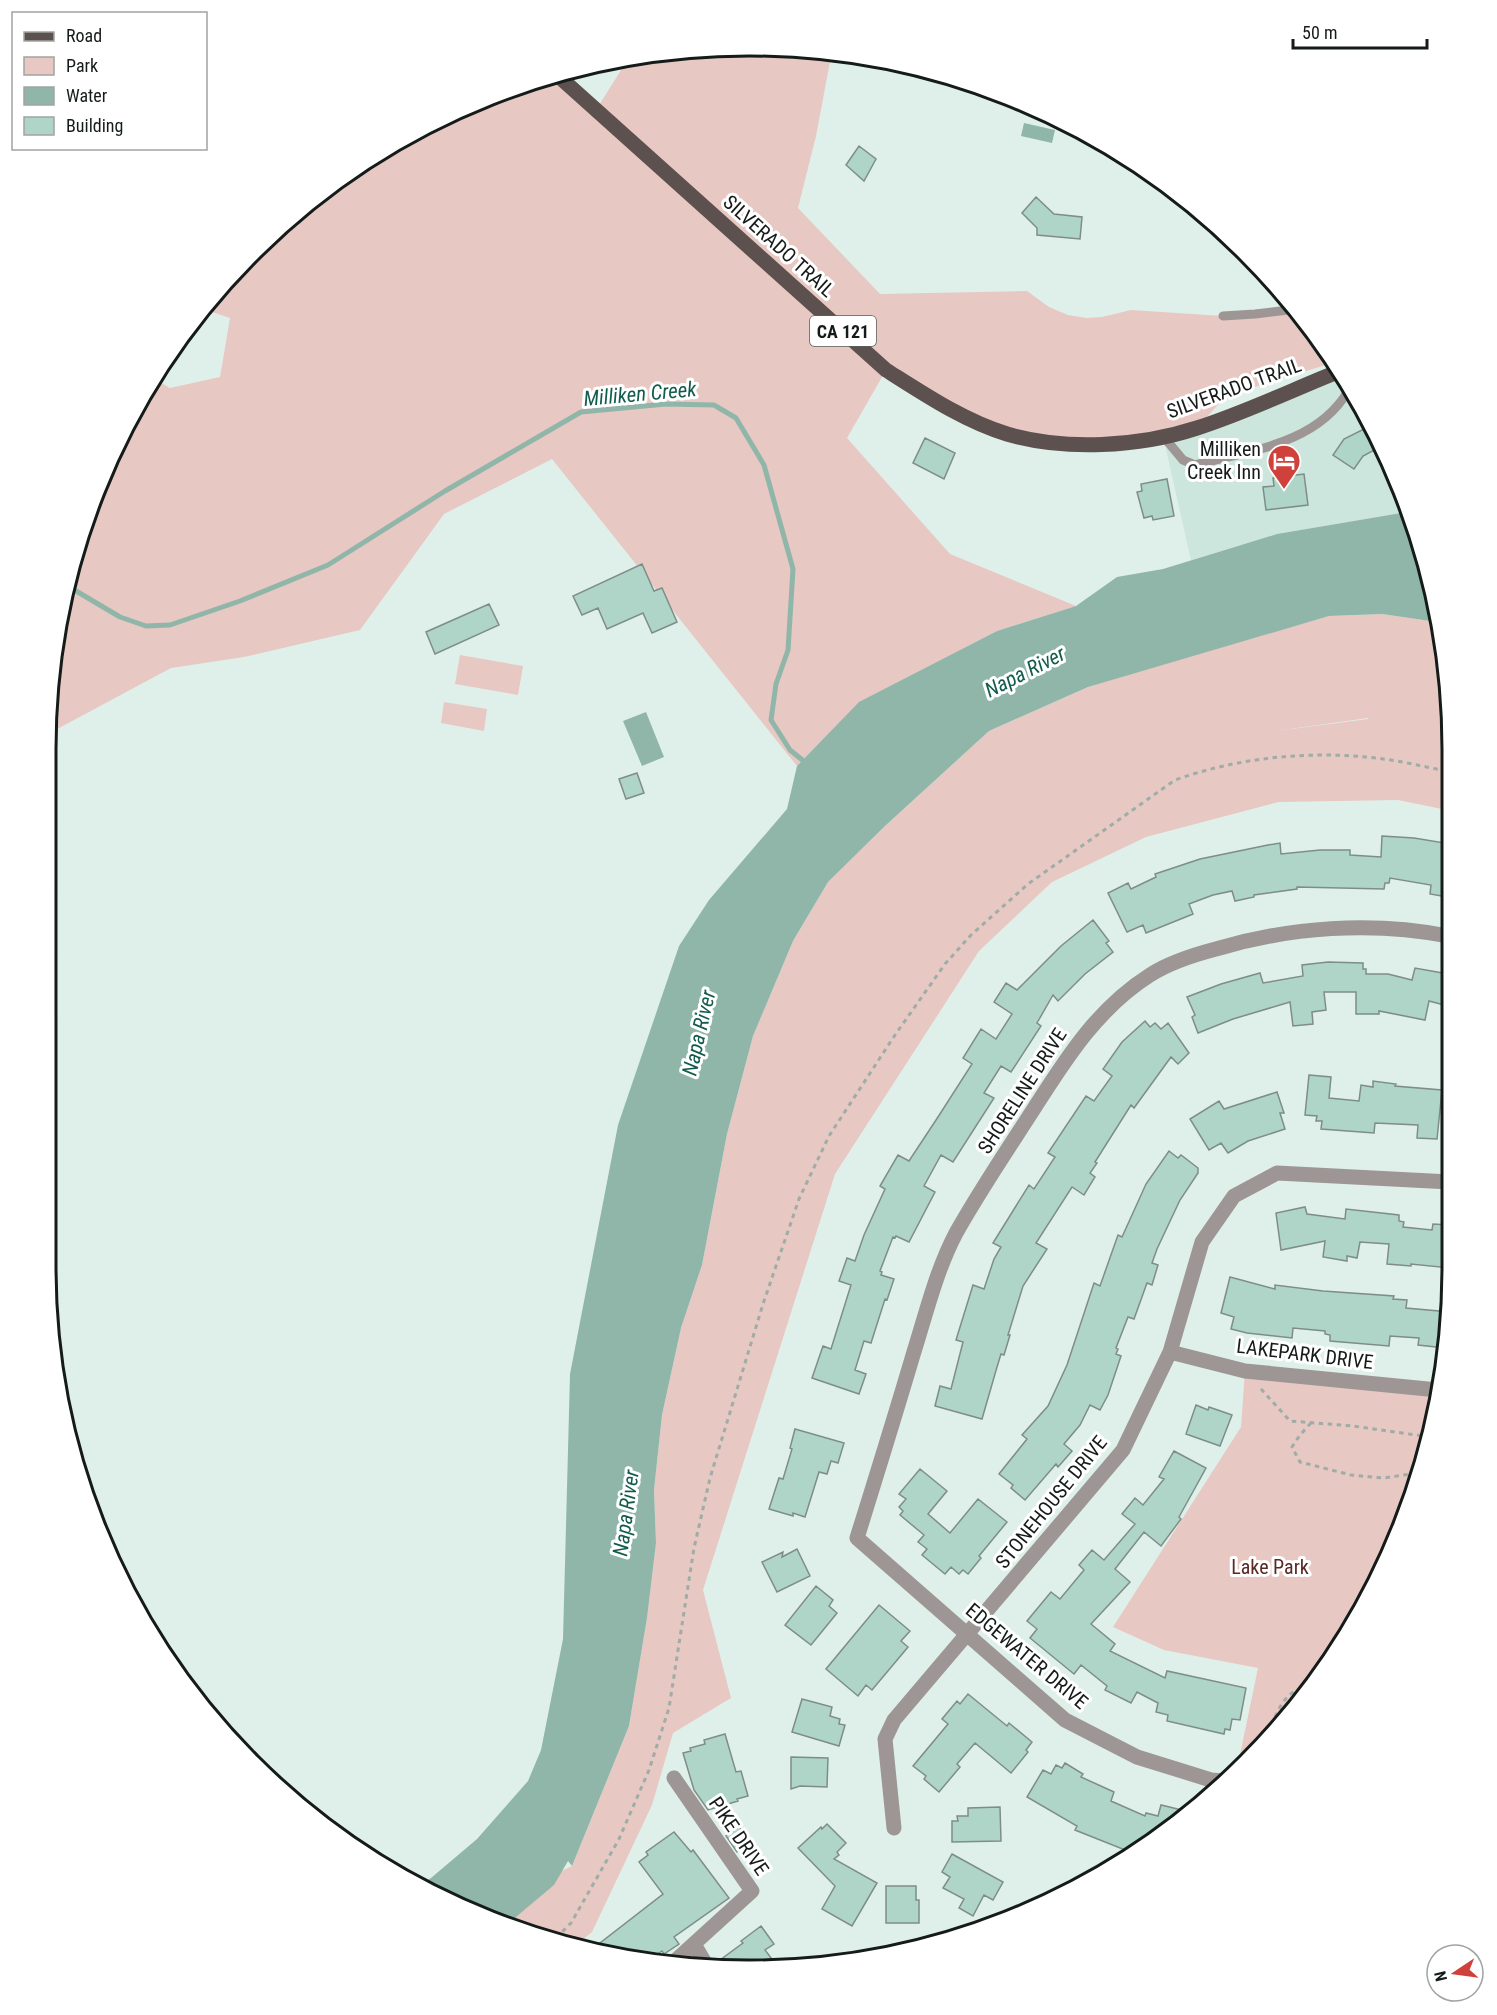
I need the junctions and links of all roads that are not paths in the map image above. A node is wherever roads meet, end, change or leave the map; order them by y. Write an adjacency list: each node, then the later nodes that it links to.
1 (563, 81): 6 (main road, SILVERADO TRAIL / CA 121)
2 (1285, 310): 3 (lane)
3 (1223, 316)
4 (1332, 374): 6 (main road, SILVERADO TRAIL / CA 121)
5 (1345, 396): 6 (lane)
6 (1164, 436)
7 (1442, 935): 11 (street, SHORELINE DRIVE)
8 (1442, 1182): 9 (street, STONEHOUSE DRIVE)
9 (1170, 1352): 10 (street, LAKEPARK DRIVE); 12 (street, STONEHOUSE DRIVE)
10 (1430, 1389)
11 (858, 1538): 12 (street, EDGEWATER DRIVE)
12 (968, 1634): 14 (street, EDGEWATER DRIVE); 15 (street, STONEHOUSE DRIVE)
13 (674, 1778): 16 (street, PIKE DRIVE)
14 (1214, 1780)
15 (894, 1828)
16 (694, 1944): 17 (street, PIKE DRIVE); 18 (street)
17 (681, 1956)
18 (702, 1958)

